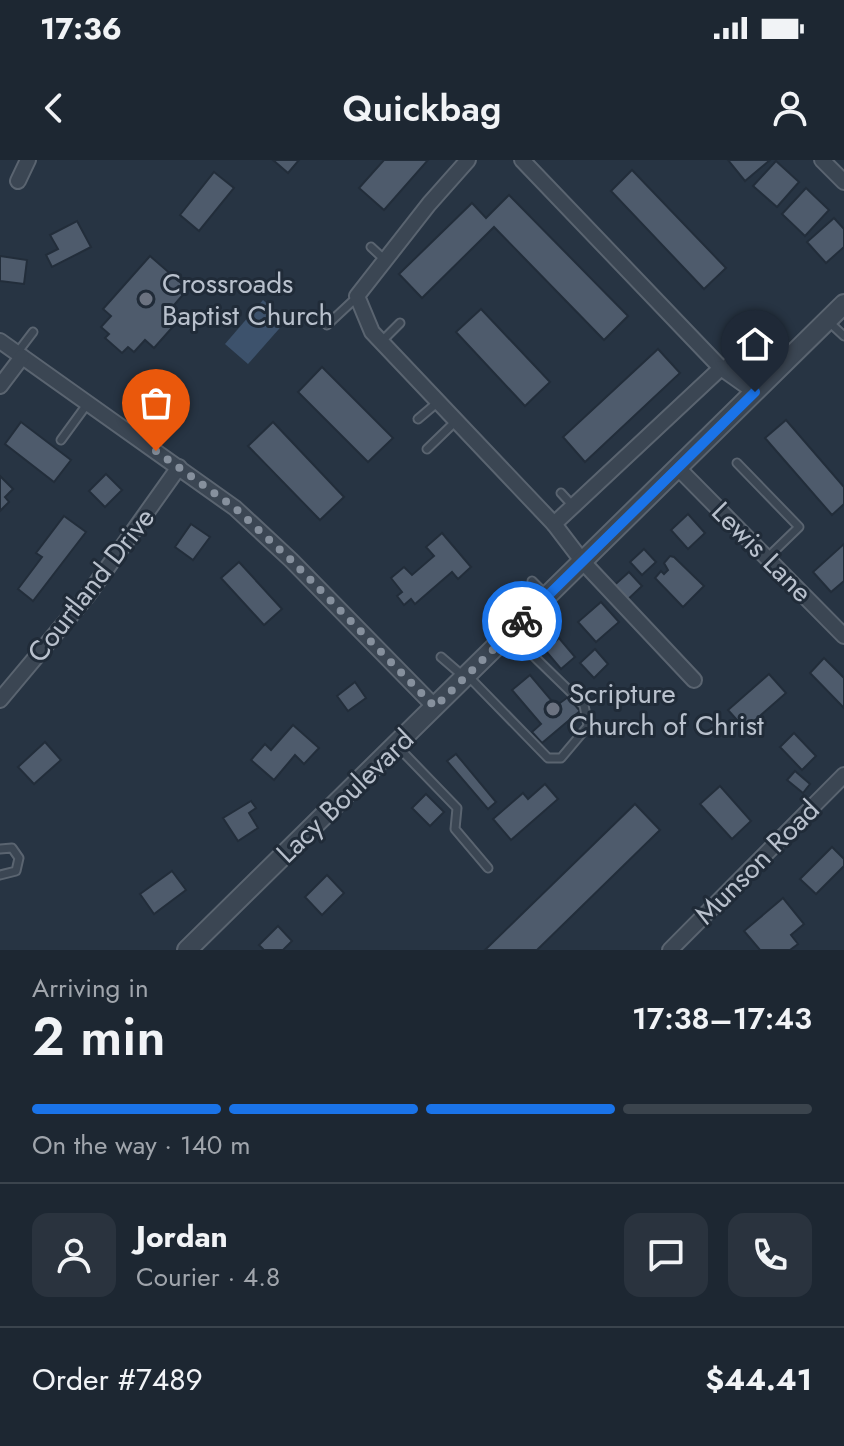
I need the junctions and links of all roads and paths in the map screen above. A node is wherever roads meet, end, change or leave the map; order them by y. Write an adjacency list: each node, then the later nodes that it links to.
1 (28, 160): 5 (street)
2 (468, 160): 8 (street)
3 (522, 160): 20 (street)
4 (822, 160): 6 (street)
5 (18, 181)
6 (844, 182)
7 (371, 247): 8 (lane)
8 (385, 260): 9 (street)
9 (357, 296): 13 (lane); 17 (street)
10 (844, 304): 11 (street, Lacy Boulevard)
11 (828, 320): 15 (lane); 22 (street, Lacy Boulevard)
12 (400, 323): 17 (lane)
13 (327, 325)
14 (33, 332): 19 (lane)
15 (844, 336)
16 (0, 341): 19 (street)
17 (381, 342): 23 (street)
18 (741, 348): 20 (lane)
19 (20, 355): 21 (street); 24 (street)
20 (721, 368): 22 (street); 33 (street)
21 (0, 386)
22 (755, 392): 31 (street, Lacy Boulevard)
23 (438, 402): 25 (lane); 26 (street)
24 (88, 403): 27 (lane); 30 (street)
25 (418, 419)
26 (456, 421): 28 (lane); 34 (street)
27 (61, 440)
28 (427, 449)
29 (737, 463): 35 (lane)
30 (179, 467): 44 (street, Courtland Drive); 45 (street)
31 (679, 469): 35 (street, Lewis Lane); 36 (street, Lacy Boulevard)
32 (561, 493): 33 (lane)
33 (573, 506): 34 (street)
34 (554, 524): 36 (street)
35 (768, 557): 40 (street, Lewis Lane)
36 (583, 562): 38 (street, Lacy Boulevard); 43 (street)
37 (532, 581): 38 (lane)
38 (547, 596): 39 (street, Lacy Boulevard)
39 (510, 633): 42 (street, Lacy Boulevard); 42 (lane)
40 (844, 636)
41 (441, 657): 42 (lane)
42 (466, 676): 45 (street, Lacy Boulevard)
43 (694, 680)
44 (0, 700)
45 (435, 707): 46 (street, Lacy Boulevard)
46 (396, 745): 49 (lane); 51 (street, Lacy Boulevard)
47 (844, 775): 52 (street, Munson Road)
48 (0, 849): 50 (lane)
49 (488, 868)
50 (0, 875)
51 (187, 950)
52 (670, 950)

